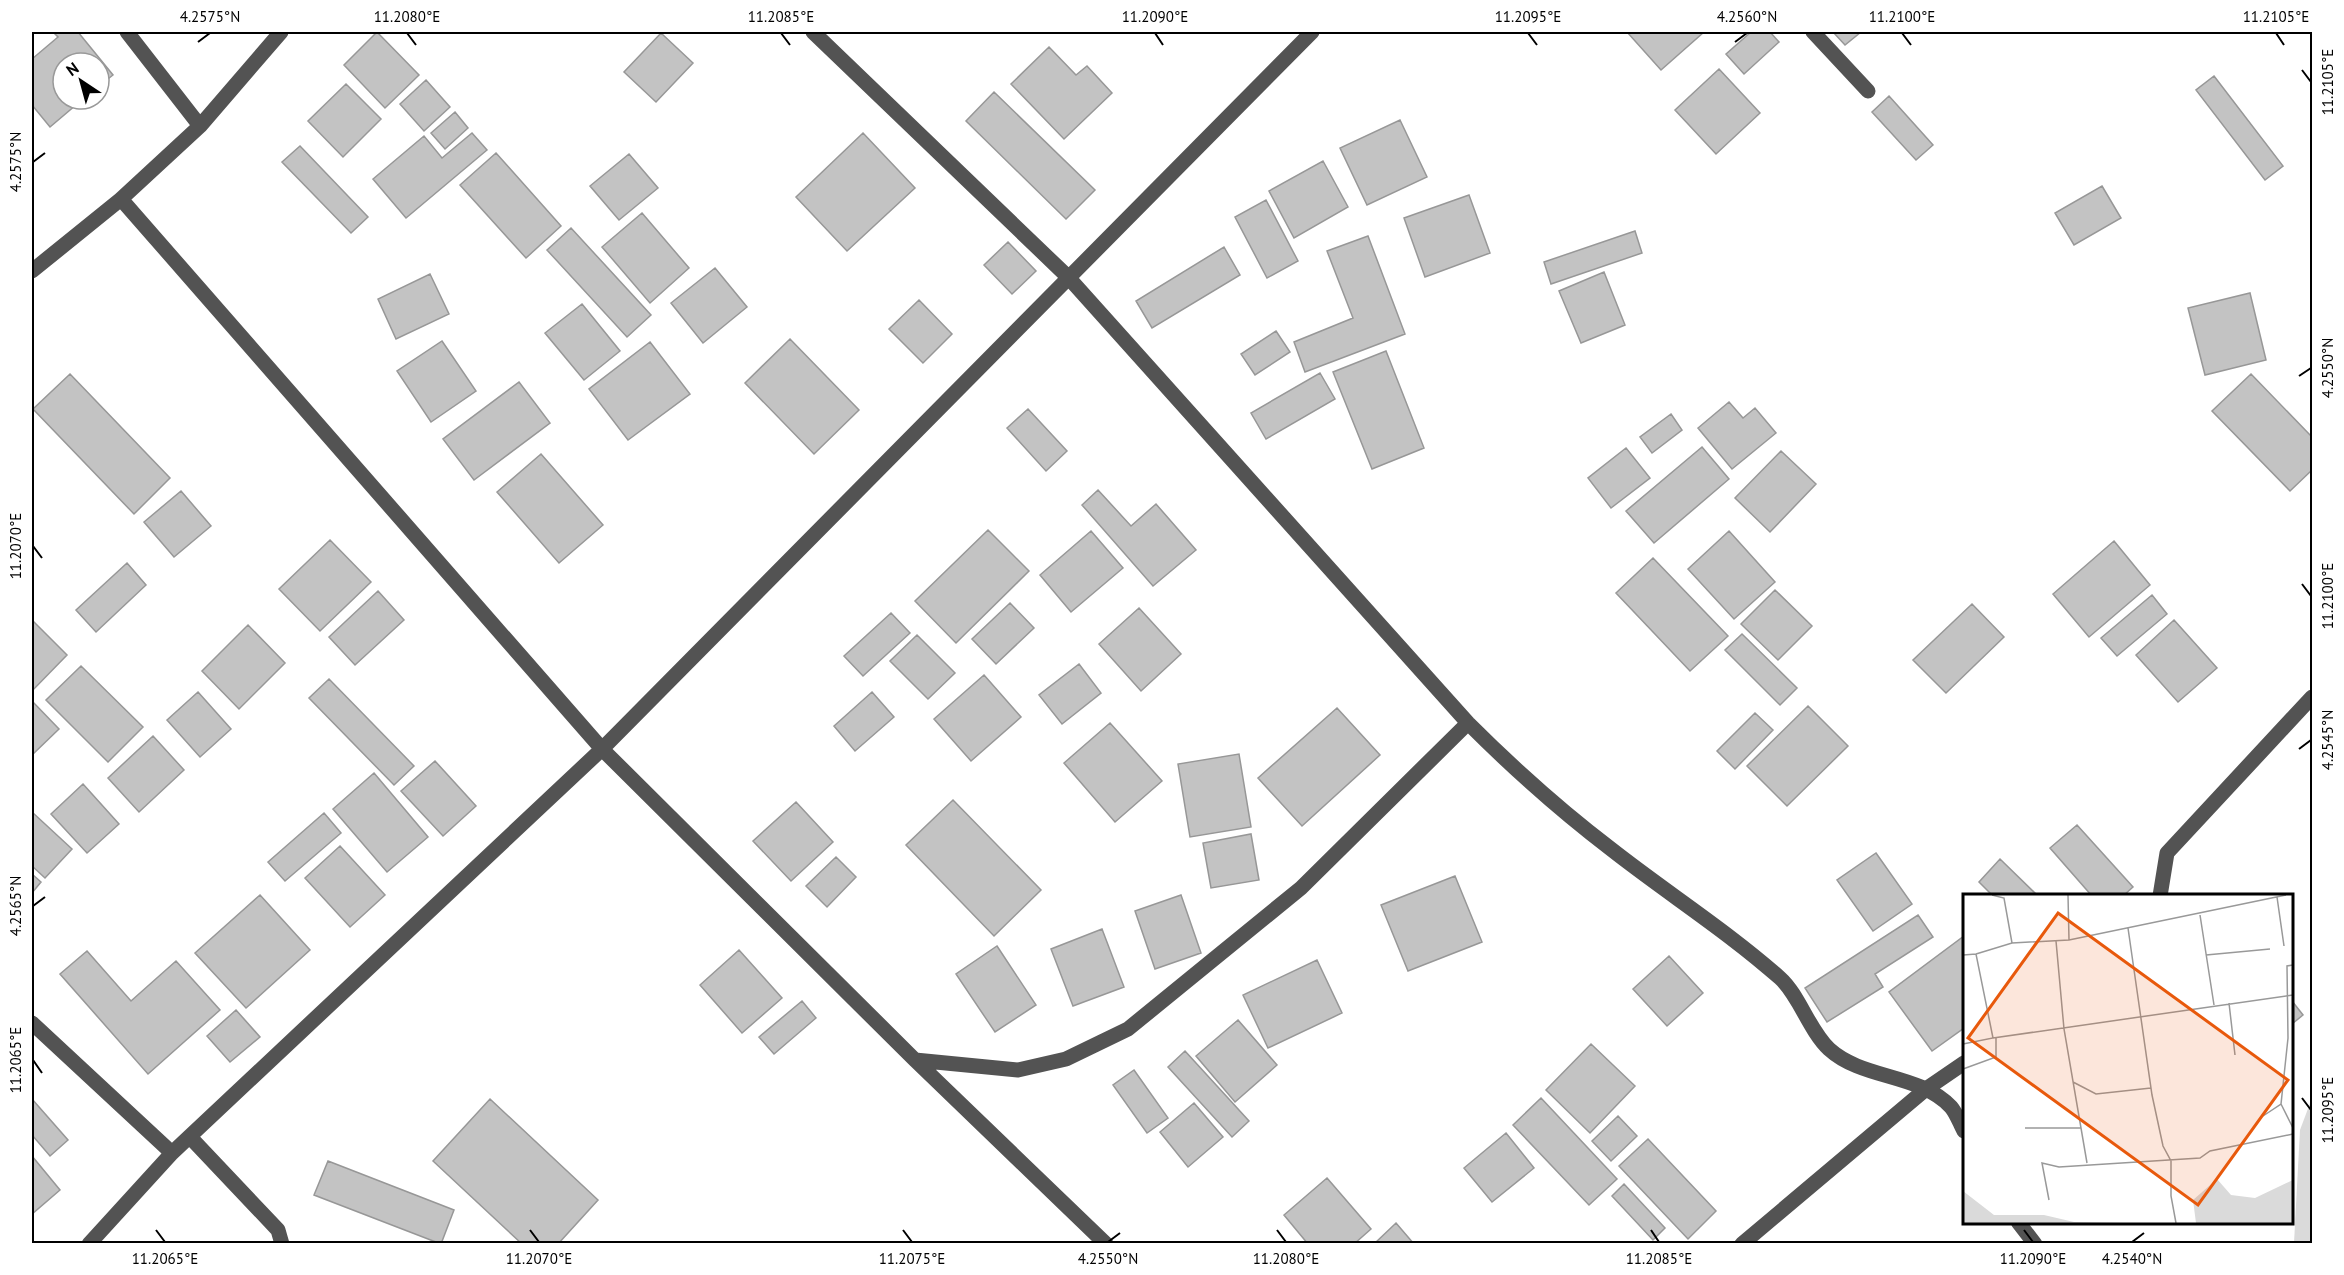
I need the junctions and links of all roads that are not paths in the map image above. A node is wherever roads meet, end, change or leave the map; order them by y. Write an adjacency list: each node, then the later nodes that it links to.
1 (127, 32): 7 (street)
2 (281, 32): 7 (street)
3 (813, 32): 10 (street)
4 (1312, 32): 10 (street)
5 (1813, 32): 6 (street)
6 (1868, 91)
7 (200, 126): 8 (street)
8 (121, 199): 9 (street); 13 (street)
9 (32, 271)
10 (1068, 277): 12 (street); 13 (street)
11 (2313, 697): 14 (street)
12 (1468, 723): 16 (street); 18 (street)
13 (602, 749): 16 (street); 20 (street)
14 (2160, 894)
15 (32, 1023): 21 (street)
16 (915, 1060): 25 (street)
17 (1963, 1064): 18 (street)
18 (1926, 1089): 19 (street); 26 (street)
19 (1963, 1128)
20 (190, 1137): 21 (street); 24 (street)
21 (172, 1153): 23 (street)
22 (2019, 1224): 27 (street)
23 (89, 1244)
24 (282, 1244)
25 (1106, 1244)
26 (1742, 1244)
27 (2034, 1244)

